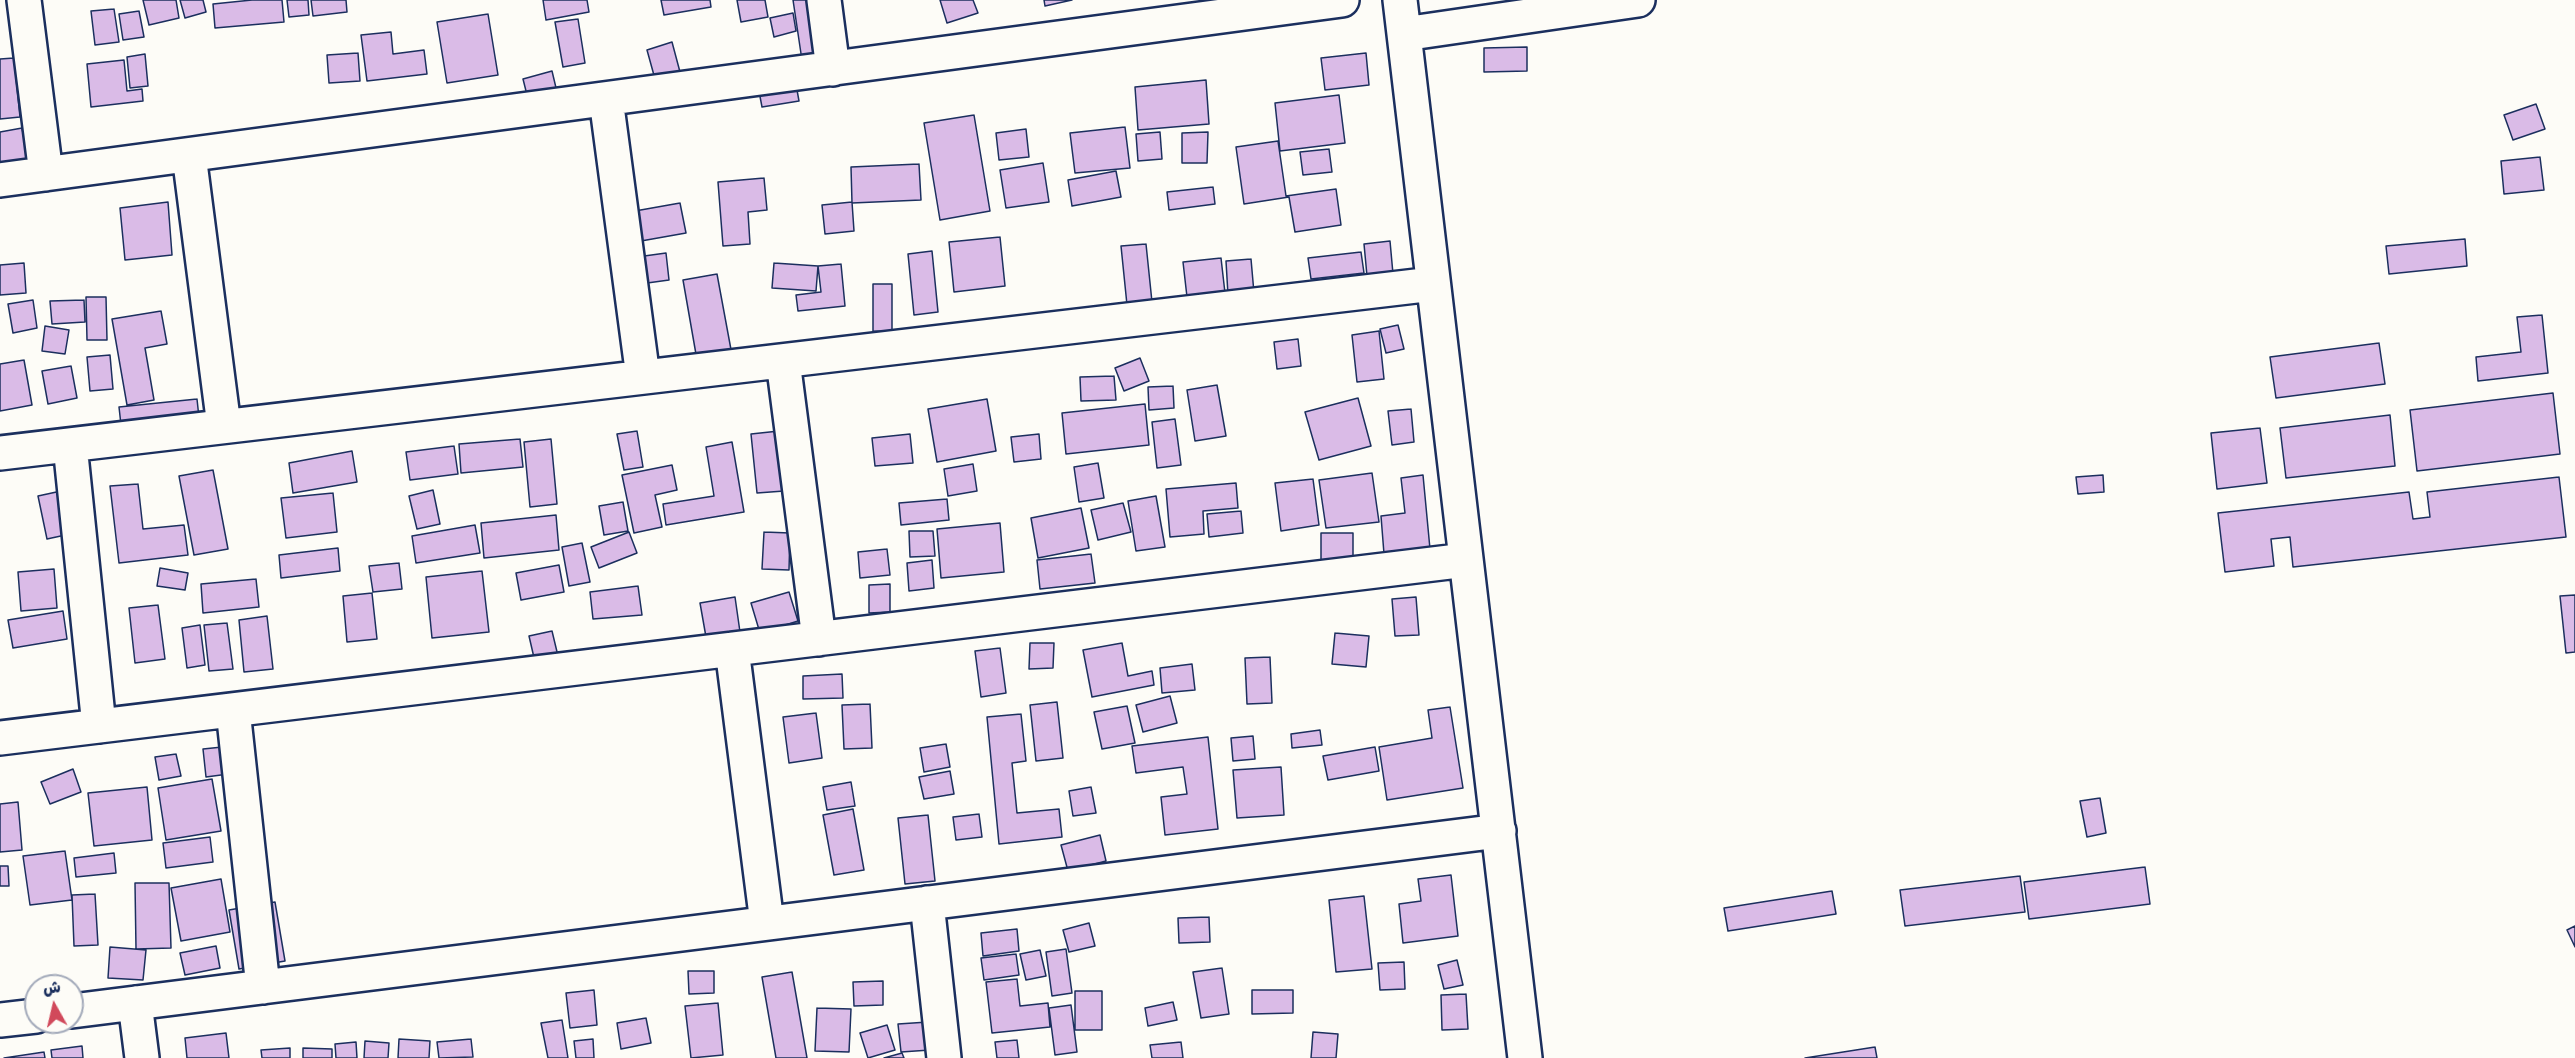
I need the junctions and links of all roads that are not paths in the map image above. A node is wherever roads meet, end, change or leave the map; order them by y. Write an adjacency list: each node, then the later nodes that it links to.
1 (24, 0): 10 (street)
2 (824, 0): 7 (street)
3 (1342, 0): 7 (street)
4 (1400, 0): 6 (street)
5 (1638, 0): 6 (street)
6 (1404, 34): 12 (street)
7 (833, 69): 8 (street)
8 (606, 99): 9 (street); 14 (street)
9 (189, 155): 10 (street); 15 (street)
10 (46, 174): 11 (street)
11 (0, 180)
12 (1433, 284): 13 (street); 18 (street)
13 (783, 361): 14 (street); 19 (street)
14 (643, 377): 15 (street)
15 (224, 426): 16 (street)
16 (70, 445): 17 (street); 22 (street)
17 (0, 453)
18 (1466, 560): 19 (street); 24 (street)
19 (819, 639): 20 (street)
20 (732, 649): 21 (street); 26 (street)
21 (233, 710): 22 (street); 27 (street)
22 (99, 726): 23 (street)
23 (0, 738)
24 (1499, 831): 25 (street); 34 (street)
25 (927, 903): 26 (street); 33 (street)
26 (767, 923): 27 (street)
27 (263, 987): 28 (street)
28 (135, 1003): 29 (street); 32 (street)
29 (84, 1009)
30 (24, 1017): 31 (street)
31 (0, 1020)
32 (142, 1058)
33 (944, 1058)
34 (1525, 1058)

